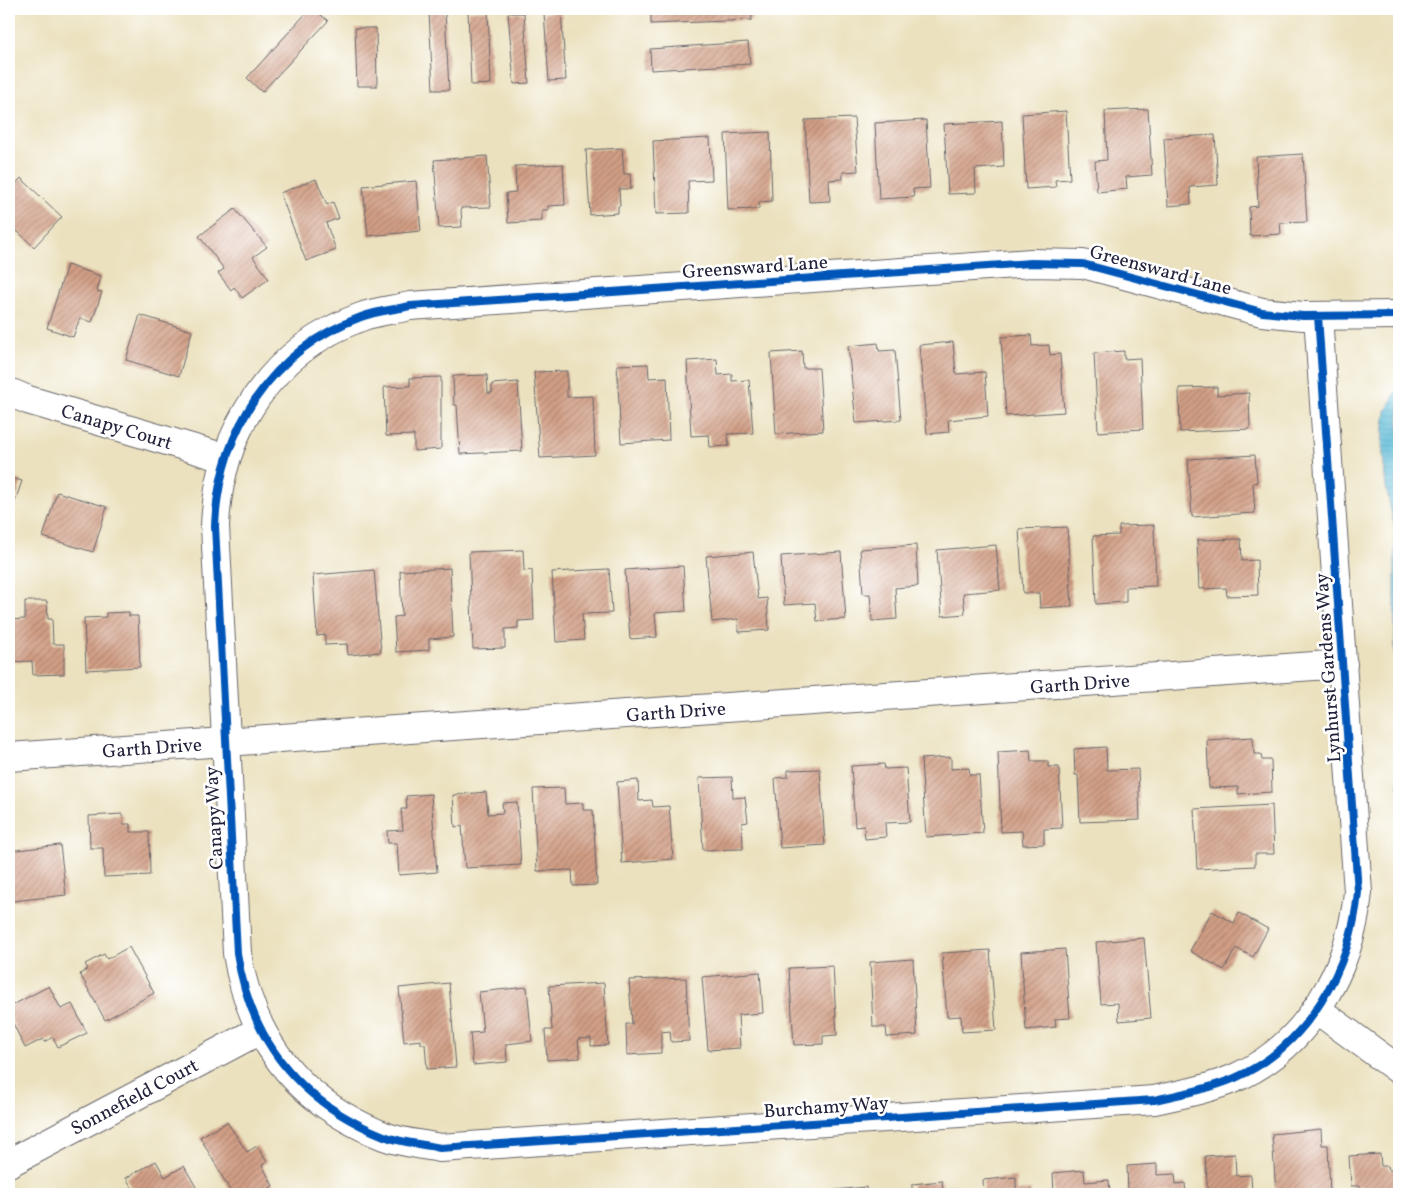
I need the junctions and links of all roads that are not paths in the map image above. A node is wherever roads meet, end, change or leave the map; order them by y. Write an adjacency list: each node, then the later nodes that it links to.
1 (1399, 315): 2 (street, Greensward Lane)
2 (1318, 316): 4 (street, Greensward Lane); 6 (street, Lynhurst Gardens Way)
3 (9, 392): 4 (street, Canapy Court)
4 (225, 458): 5 (street, Greensward Lane)
5 (216, 509): 7 (street, Canapy Way)
6 (1343, 664): 7 (street, Garth Drive); 9 (street, Lynhurst Gardens Way)
7 (225, 742): 8 (street, Garth Drive); 10 (street, Canapy Way)
8 (9, 757)
9 (1316, 1009): 11 (street); 12 (street, Burchamy Way)
10 (260, 1030): 12 (street, Canapy Way); 13 (street, Sonnefield Court)
11 (1399, 1070)
12 (319, 1100)
13 (9, 1163)

